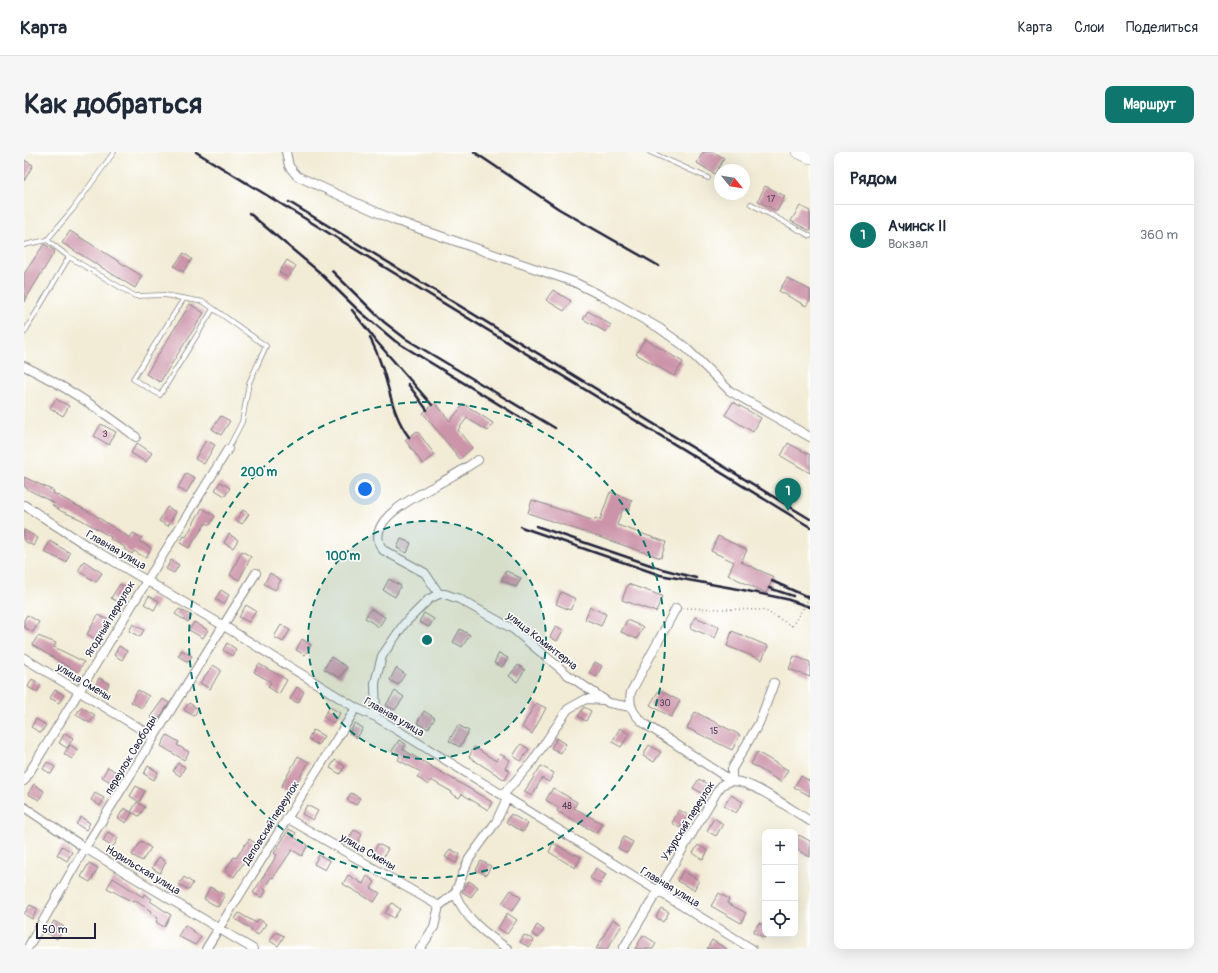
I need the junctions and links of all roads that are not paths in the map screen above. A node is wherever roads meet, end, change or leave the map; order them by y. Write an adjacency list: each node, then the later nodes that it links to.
1 (114, 152): 9 (lane)
2 (286, 152): 17 (street)
3 (650, 152): 6 (lane)
4 (797, 152): 5 (main road)
5 (810, 158)
6 (708, 178)
7 (751, 204): 8 (lane)
8 (810, 236)
9 (47, 240): 10 (lane); 11 (lane)
10 (24, 244)
11 (69, 257): 12 (lane); 14 (lane)
12 (184, 298): 13 (lane); 13 (lane)
13 (213, 308): 18 (lane)
14 (24, 333)
15 (24, 366): 16 (street)
16 (136, 437)
17 (810, 437)
18 (228, 449): 22 (street, Ягодный переулок)
19 (478, 460): 23 (street)
20 (24, 505): 22 (street, Главная улица)
21 (256, 573): 25 (street, переулок Свободы)
22 (146, 580): 25 (street, Главная улица); 28 (street, Ягодный переулок)
23 (439, 594): 29 (street, улица Коминтерна); 32 (street)
24 (676, 608): 30 (street)
25 (224, 626): 31 (street, Главная улица); 33 (street, переулок Свободы)
26 (24, 658): 28 (street, улица Смены)
27 (774, 683): 35 (street, Ужурский переулок)
28 (80, 692): 33 (street, улица Смены); 34 (street, Ягодный переулок)
29 (604, 700): 30 (street, улица Коминтерна); 36 (street)
30 (630, 707): 35 (street)
31 (356, 708): 32 (street, Главная улица); 38 (street, Деповский переулок)
32 (376, 718): 36 (street, Главная улица)
33 (154, 738): 40 (street, переулок Свободы)
34 (24, 781)
35 (732, 781): 39 (street); 41 (street, Ужурский переулок)
36 (505, 797): 41 (street, Главная улица); 42 (street)
37 (24, 807): 40 (street, Норильская улица)
38 (287, 818): 43 (street, улица Смены); 44 (street, Деповский переулок)
39 (810, 821)
40 (85, 848): 44 (street, Норильская улица); 45 (street, переулок Свободы)
41 (657, 892): 50 (street, Ужурский переулок); 51 (street, Главная улица)
42 (455, 893): 43 (street); 49 (street)
43 (439, 906): 48 (street)
44 (219, 928): 46 (street, Деповский переулок); 47 (street, Норильская улица)
45 (27, 949)
46 (206, 949)
47 (253, 949)
48 (420, 949)
49 (508, 949)
50 (623, 949)
51 (752, 949)

